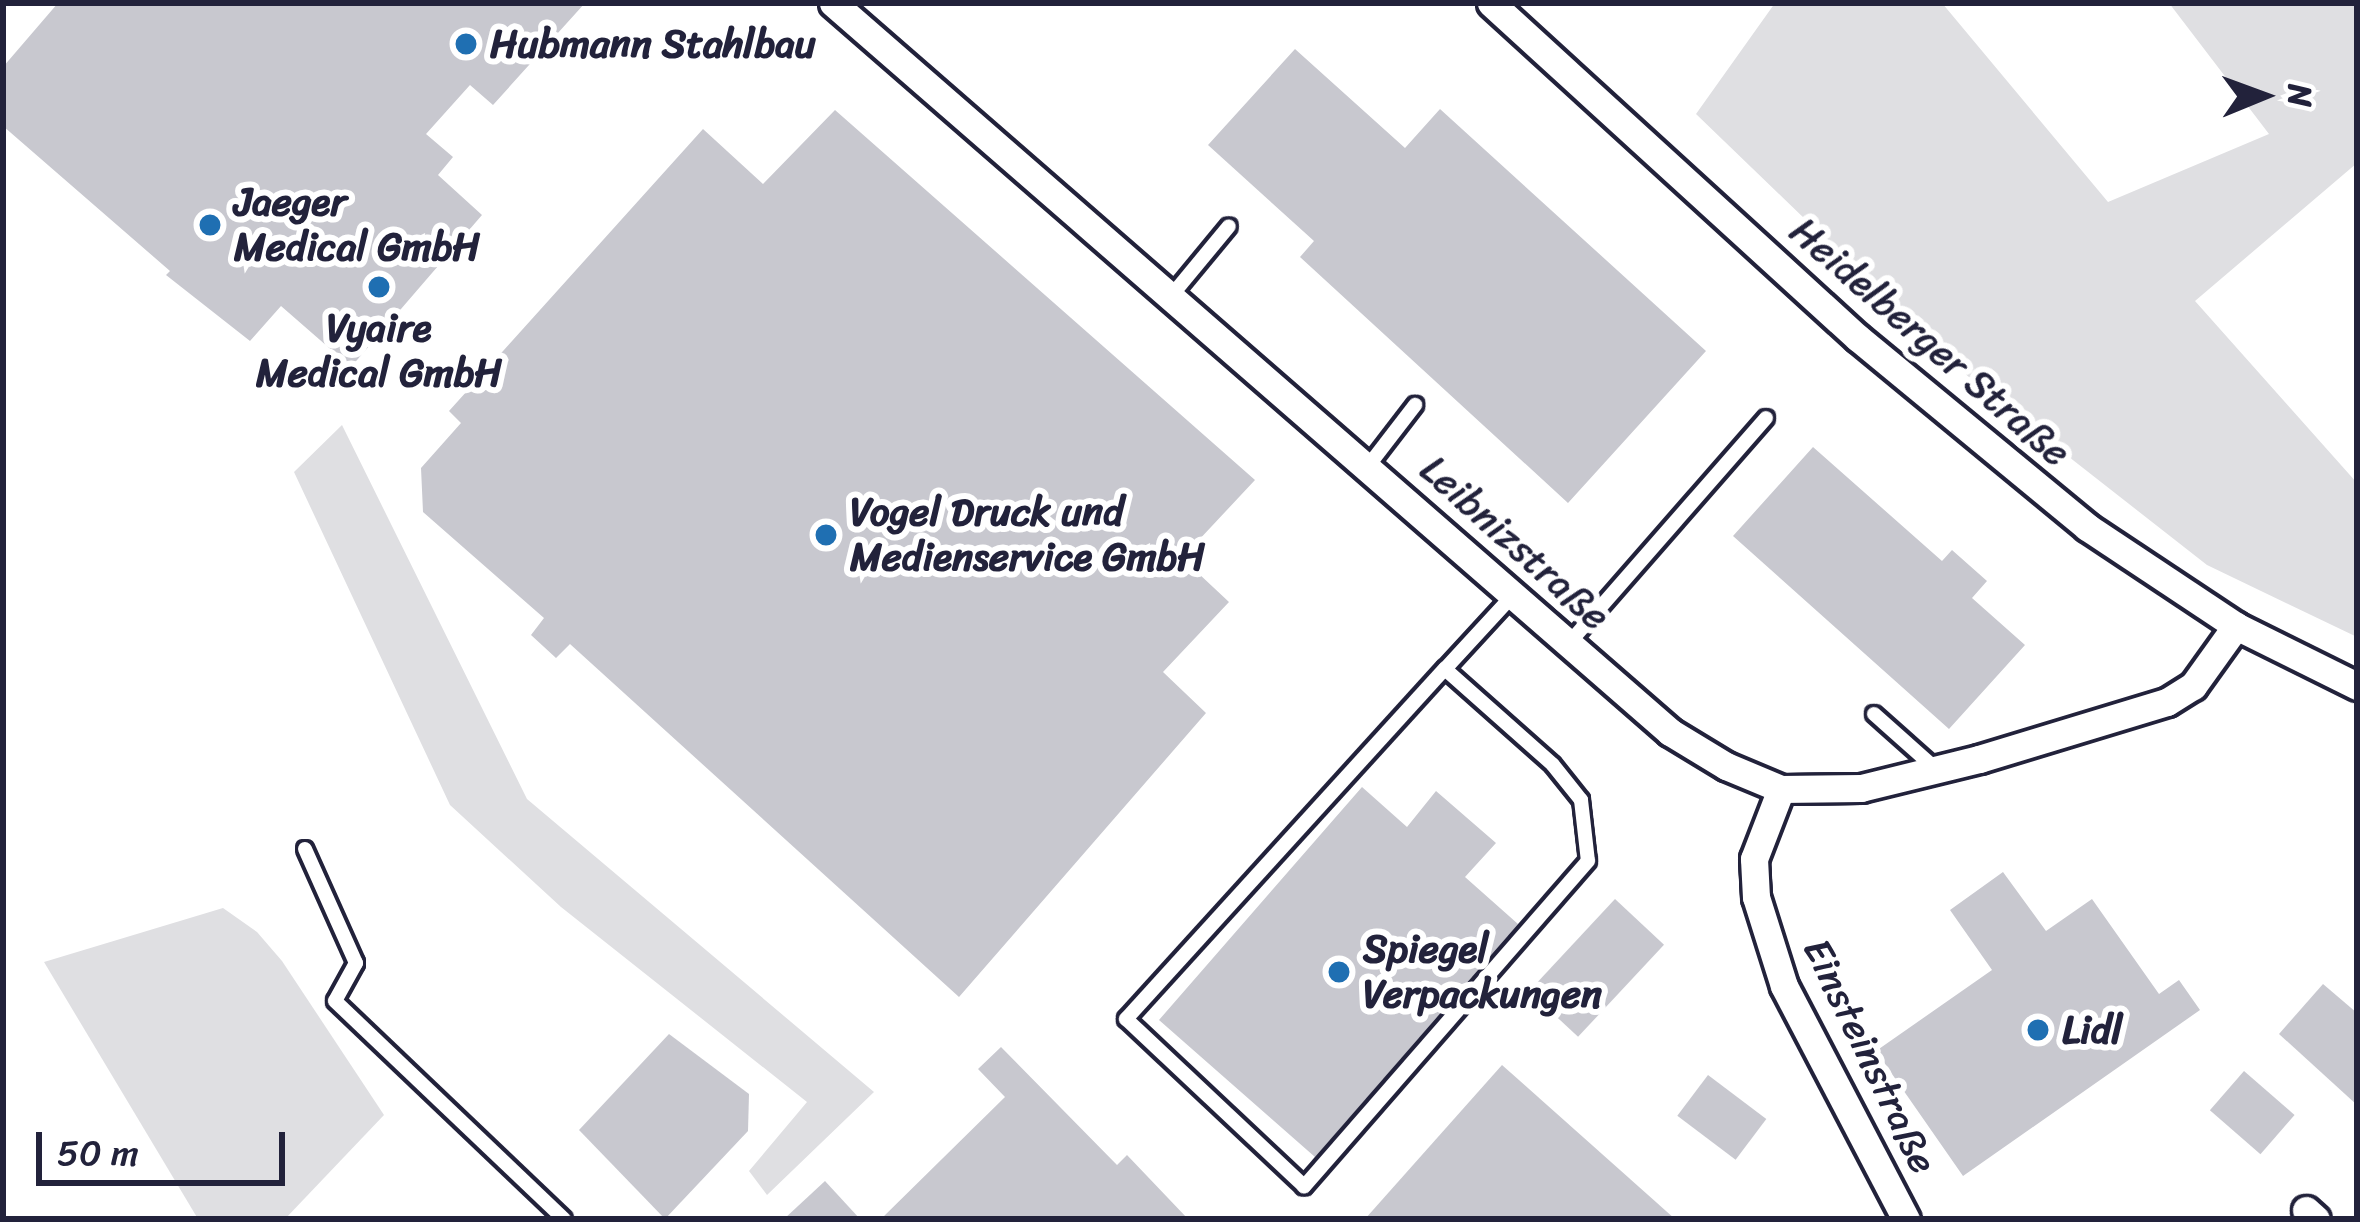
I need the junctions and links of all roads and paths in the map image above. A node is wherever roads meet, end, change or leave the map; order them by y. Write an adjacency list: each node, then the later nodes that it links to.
1 (833, 3): 4 (street, Leibnizstraße)
2 (1491, 3): 9 (street, Heidelberger Straße)
3 (1229, 226): 4 (lane)
4 (1172, 296): 7 (street, Leibnizstraße)
5 (1415, 405): 7 (lane)
6 (1766, 418): 10 (lane)
7 (1369, 465): 8 (street, Leibnizstraße)
8 (1514, 594): 10 (street, Leibnizstraße); 11 (lane)
9 (2236, 626): 12 (street, Heidelberger Straße); 14 (street, Leibnizstraße)
10 (1569, 643): 15 (street, Leibnizstraße)
11 (1445, 669): 11 (lane)
12 (2357, 686)
13 (1874, 714): 14 (lane)
14 (1937, 770): 15 (street, Leibnizstraße)
15 (1781, 789): 18 (street, Einsteinstraße)
16 (305, 849): 17 (lane)
17 (564, 1219)
18 (1906, 1219)

